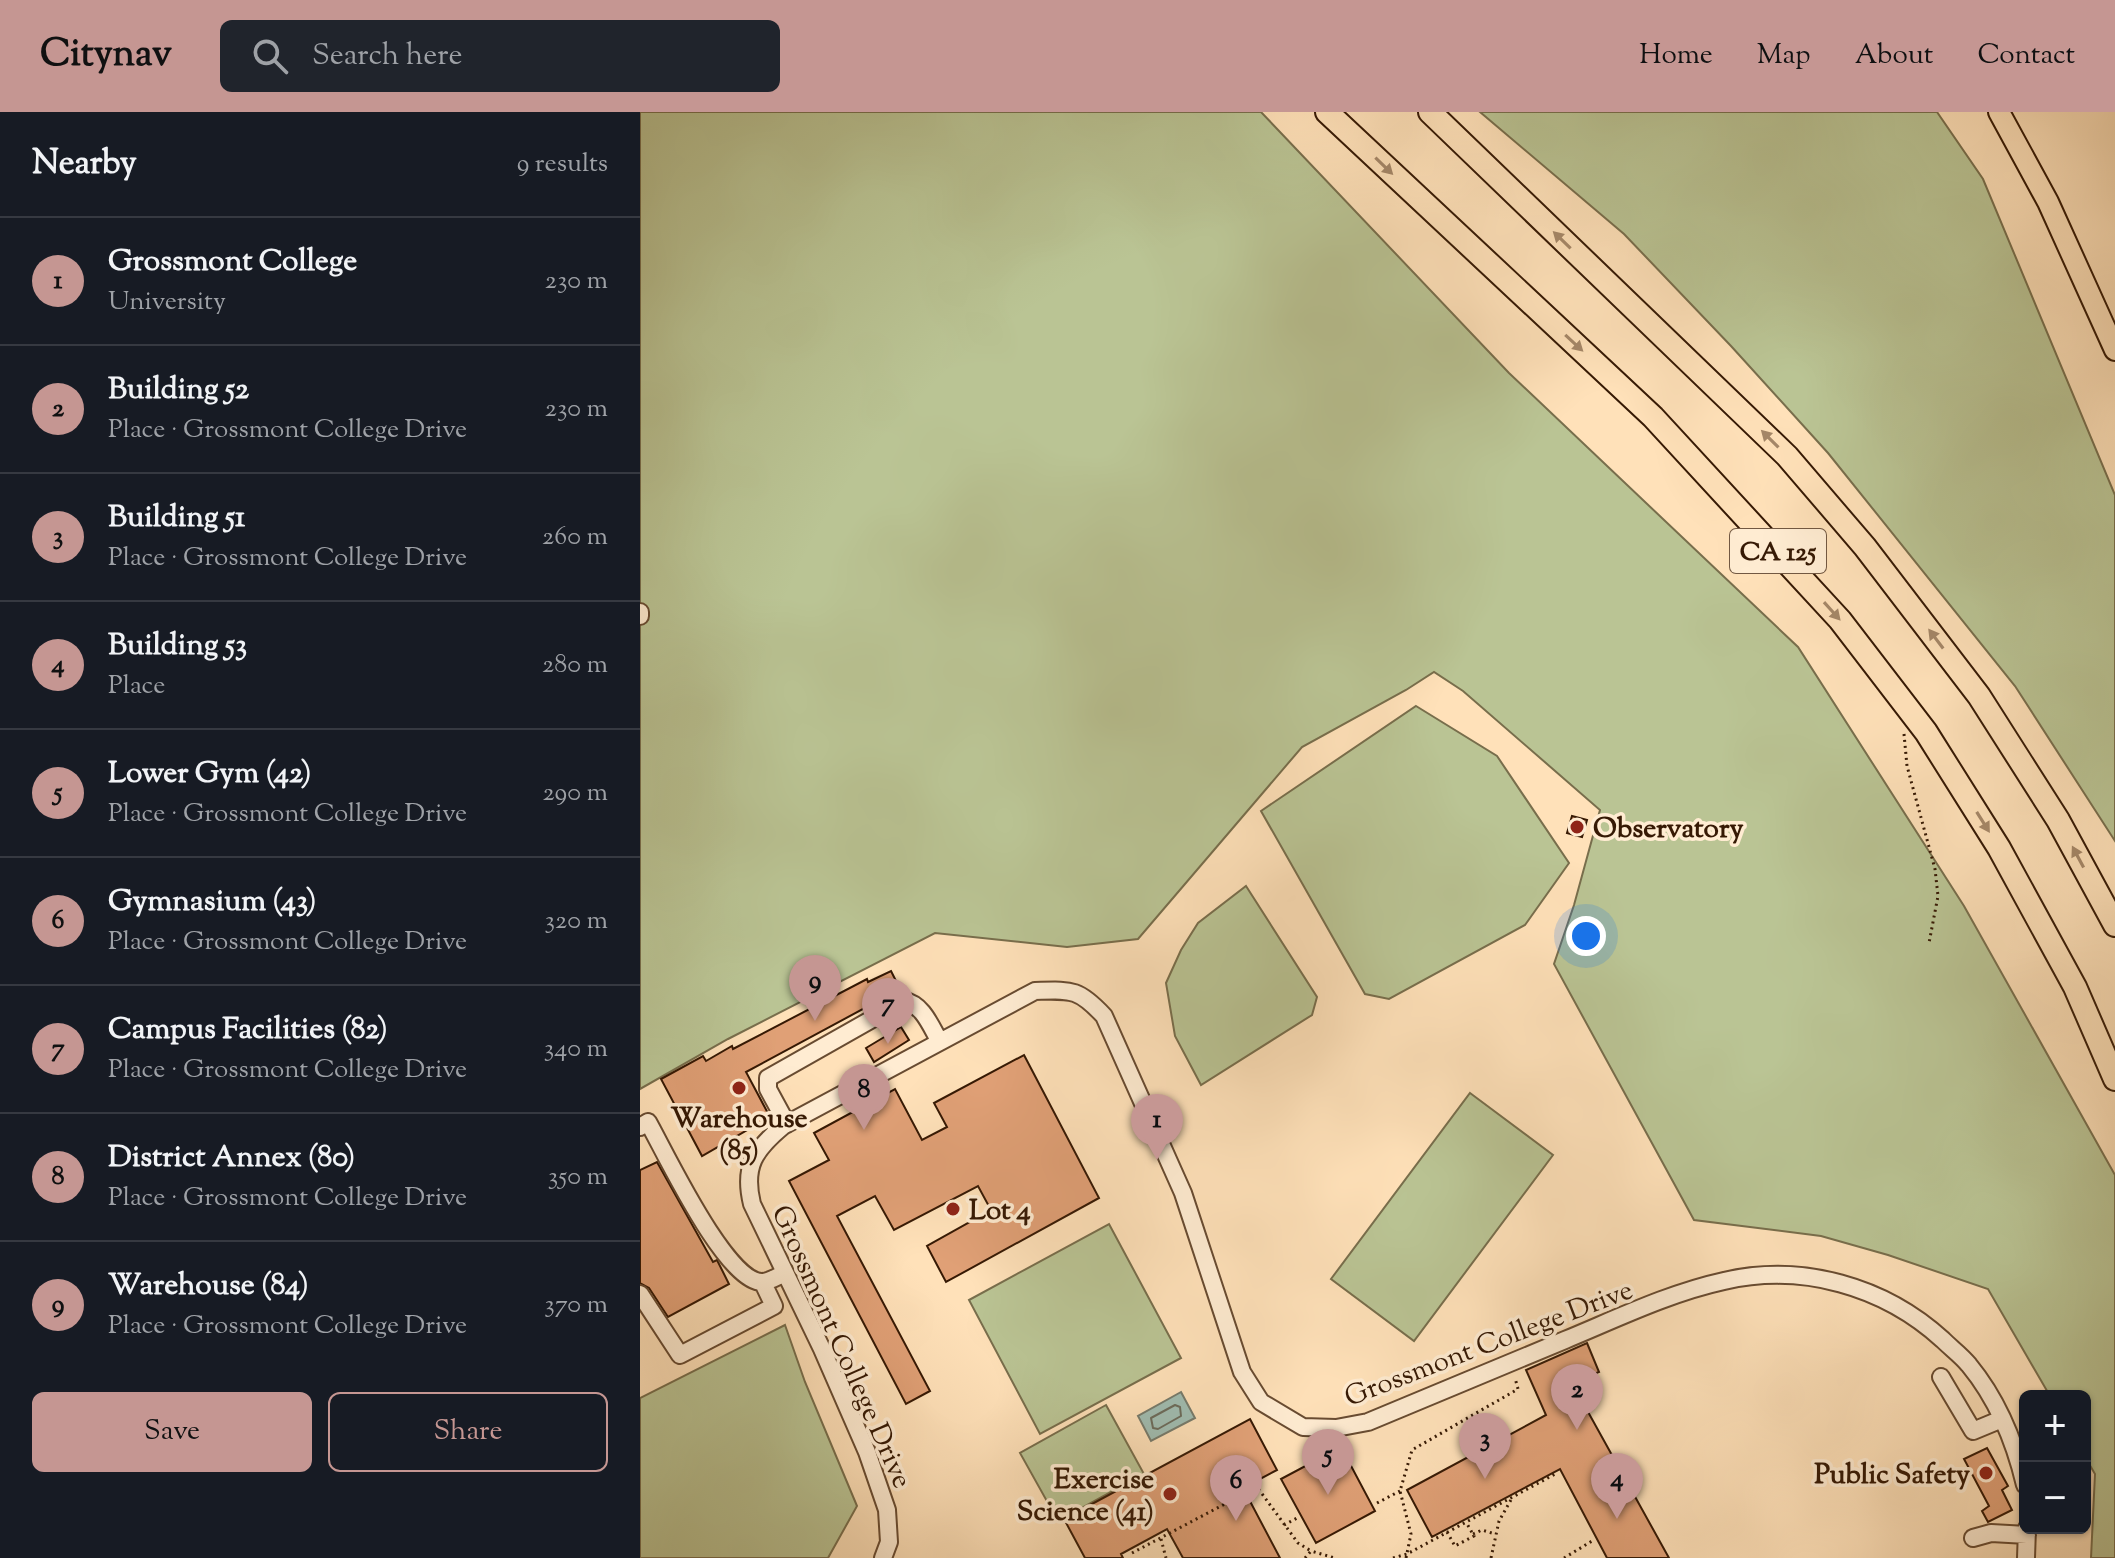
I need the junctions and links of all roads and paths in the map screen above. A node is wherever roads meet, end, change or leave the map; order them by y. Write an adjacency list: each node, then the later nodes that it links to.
1 (1327, 112): 5 (highway, CA 125, one-way to 5)
2 (1430, 112): 6 (highway, CA 125, one-way to 2)
3 (1999, 112): 4 (main road)
4 (2115, 350)
5 (1900, 698): 7 (path); 9 (highway, CA 125, one-way to 9)
6 (2115, 925)
7 (1929, 943)
8 (940, 1042): 10 (street, Grossmont College Drive); 10 (street); 15 (street, Grossmont College Drive)
9 (2115, 1079)
10 (787, 1124): 12 (street, Grossmont College Drive)
11 (640, 1127): 13 (street)
12 (785, 1273): 13 (street); 37 (street, Grossmont College Drive)
13 (763, 1283): 14 (street)
14 (640, 1294)
15 (1511, 1362): 17 (street, Grossmont College Drive); 20 (path)
16 (1941, 1377): 17 (street)
17 (2002, 1419): 18 (street, Grossmont College Drive)
18 (2019, 1462)
19 (1557, 1473): 21 (path)
20 (1400, 1491): 22 (path); 36 (path)
21 (1513, 1496): 24 (path); 29 (path)
22 (1377, 1503)
23 (1299, 1517): 25 (path)
24 (1466, 1522): 27 (path); 28 (path)
25 (1284, 1525): 31 (path); 34 (path)
26 (2019, 1531): 32 (street)
27 (1447, 1532): 28 (path); 36 (path)
28 (1473, 1534): 29 (path)
29 (1495, 1534): 42 (path)
30 (2027, 1534): 44 (street)
31 (1160, 1538): 35 (path); 38 (path)
32 (1973, 1538)
33 (1592, 1541): 43 (path)
34 (1311, 1551): 39 (path); 40 (path)
35 (1132, 1553)
36 (1406, 1556): 41 (path)
37 (883, 1558)
38 (1166, 1558)
39 (1305, 1558)
40 (1335, 1558)
41 (1393, 1558)
42 (1491, 1558)
43 (1564, 1558)
44 (2026, 1558)

